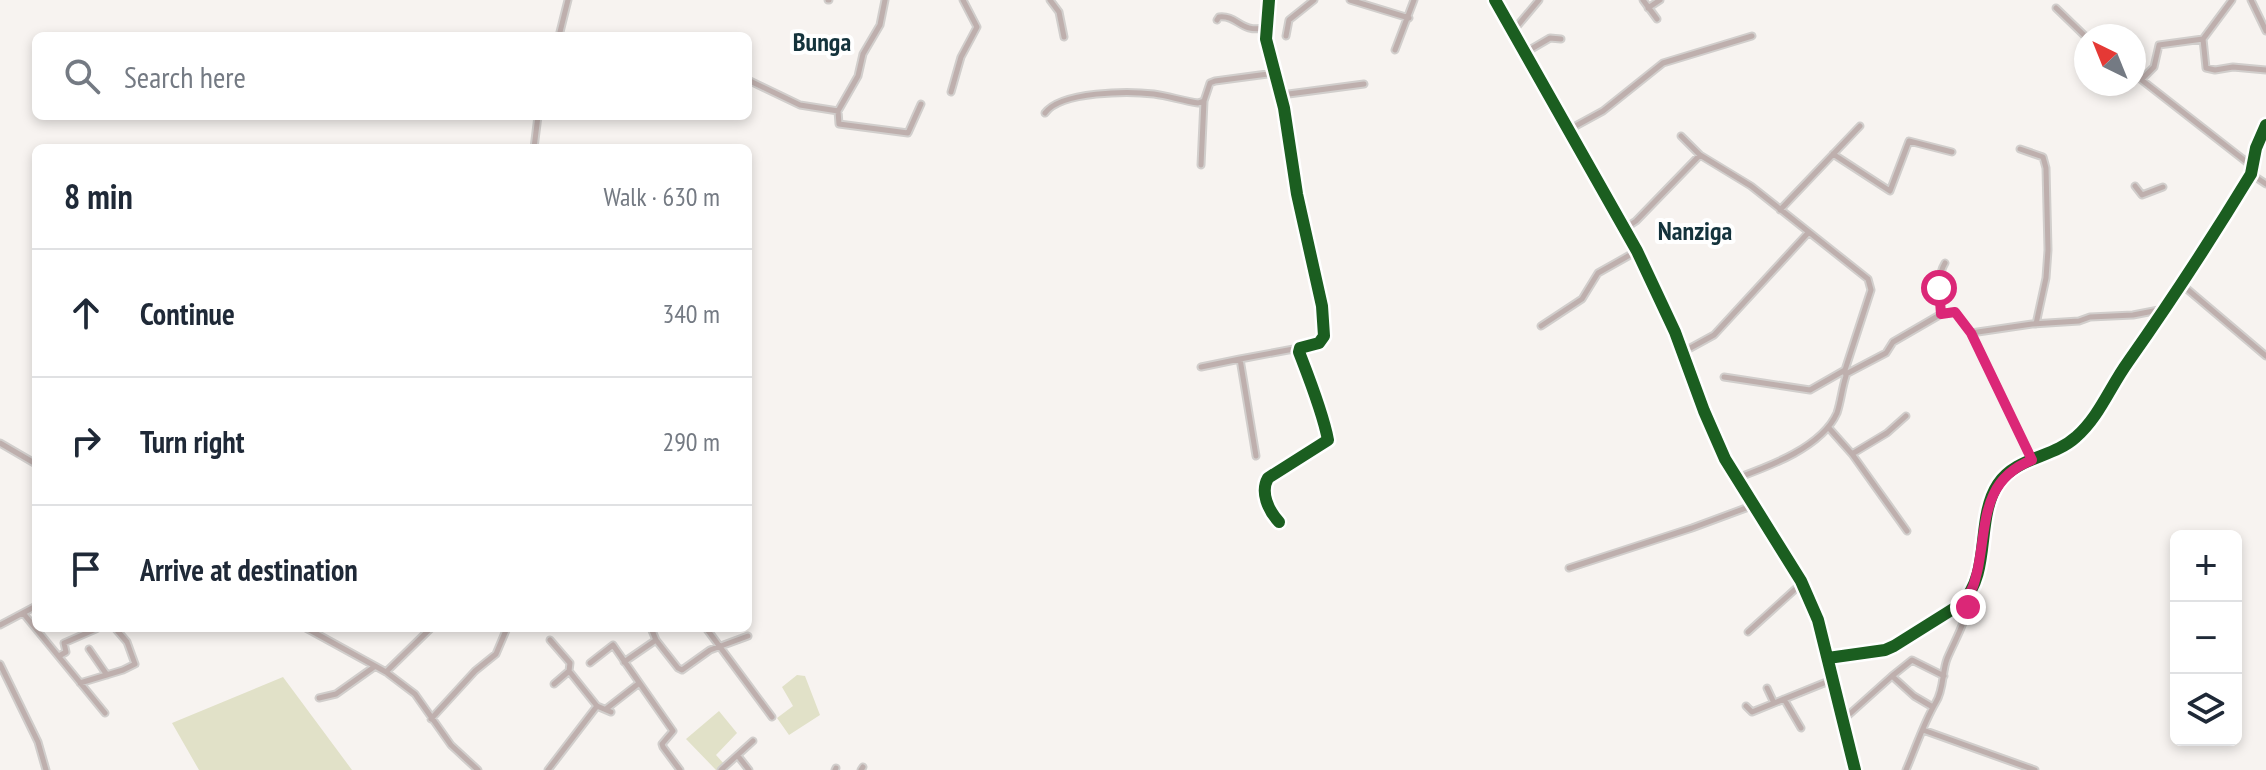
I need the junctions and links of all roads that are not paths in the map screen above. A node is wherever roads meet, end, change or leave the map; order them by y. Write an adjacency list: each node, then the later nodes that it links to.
1 (568, 0): 24 (street)
2 (885, 0): 42 (street)
3 (963, 0): 38 (street)
4 (1050, 0): 27 (street)
5 (1269, 0): 21 (street)
6 (1314, 0): 25 (street)
7 (1350, 0): 17 (street)
8 (1414, 0): 17 (street)
9 (1495, 0): 22 (street)
10 (1539, 0): 22 (street)
11 (1643, 0): 15 (street)
12 (1660, 0): 15 (street)
13 (2232, 0): 29 (street)
14 (2251, 0): 23 (street)
15 (1648, 8): 18 (street)
16 (2056, 8): 20 (street)
17 (1409, 18): 30 (street)
18 (1657, 19)
19 (1217, 20): 21 (street)
20 (2074, 25)
21 (1265, 28): 33 (street)
22 (1513, 31): 31 (street)
23 (2266, 31)
24 (560, 32)
25 (1286, 36)
26 (1752, 36): 47 (street)
27 (1064, 37)
28 (1561, 39): 31 (street)
29 (2203, 39): 32 (street); 34 (street)
30 (1395, 50)
31 (1526, 52): 47 (street)
32 (2266, 70)
33 (1275, 73): 39 (street); 40 (street)
34 (2146, 75)
35 (752, 82): 42 (street)
36 (2146, 82): 55 (street)
37 (1364, 84): 39 (street)
38 (951, 92)
39 (1281, 95): 70 (street)
40 (1204, 101): 43 (street); 54 (street)
41 (921, 104): 42 (street)
42 (838, 111)
43 (1045, 113)
44 (538, 120): 49 (street)
45 (2266, 125): 55 (street)
46 (1860, 126): 52 (street)
47 (1570, 129): 60 (street)
48 (1681, 136): 53 (street)
49 (534, 144)
50 (2020, 149): 67 (street)
51 (1952, 152): 52 (street)
52 (1833, 154): 59 (street)
53 (1700, 155): 59 (street); 60 (street)
54 (1201, 165)
55 (2252, 171): 56 (street); 64 (street)
56 (2266, 184)
57 (2135, 186): 58 (street)
58 (2163, 187)
59 (1780, 210): 61 (street)
60 (1624, 229): 62 (street)
61 (1808, 233): 71 (street); 75 (street)
62 (1637, 251): 68 (street); 71 (street)
63 (1945, 263): 66 (street)
64 (2180, 283): 65 (street); 72 (street)
65 (2165, 309): 67 (street); 82 (street)
66 (1941, 314): 69 (street); 75 (street)
67 (2036, 324): 69 (street)
68 (1541, 326)
69 (1971, 333): 82 (street)
70 (1300, 348): 73 (street); 86 (street)
71 (1683, 352): 84 (street)
72 (2266, 356)
73 (1240, 359): 74 (street); 81 (street)
74 (1201, 367)
75 (1845, 372): 76 (street); 78 (street)
76 (1724, 377)
77 (1906, 416): 80 (street)
78 (1828, 427): 80 (street); 84 (street)
79 (0, 443): 83 (street)
80 (1852, 454): 87 (street)
81 (1256, 456)
82 (2032, 460): 90 (street)
83 (32, 462)
84 (1737, 478): 85 (street)
85 (1754, 505): 88 (street); 89 (street)
86 (1279, 522)
87 (1907, 531)
88 (1569, 568)
89 (1802, 583): 103 (street); 110 (street)
90 (1963, 602): 110 (street); 119 (street)
91 (32, 608): 92 (street)
92 (23, 613): 93 (street); 94 (street)
93 (32, 624)
94 (0, 625)
95 (39, 632): 109 (street)
96 (89, 632): 109 (street)
97 (118, 632): 117 (street)
98 (313, 632): 114 (street)
99 (427, 632): 116 (street)
100 (505, 632): 133 (street)
101 (653, 632): 106 (street)
102 (709, 632): 107 (street)
103 (1748, 632)
104 (748, 636): 107 (street)
105 (550, 640): 115 (street)
106 (656, 640): 107 (street); 111 (street)
107 (720, 645): 132 (street)
108 (89, 649): 117 (street)
109 (59, 656): 121 (street)
110 (1828, 658): 120 (street)
111 (624, 662): 112 (street); 123 (street)
112 (590, 663)
113 (0, 664): 139 (street)
114 (374, 667): 116 (street); 125 (street)
115 (569, 671): 122 (street); 128 (street)
116 (386, 672): 133 (street)
117 (107, 675): 121 (street)
118 (1892, 676): 119 (street); 130 (street); 134 (street)
119 (1944, 676): 130 (street)
120 (1834, 679): 126 (street); 134 (street)
121 (80, 683): 131 (street)
122 (554, 684)
123 (638, 684): 128 (street); 142 (street)
124 (1767, 688): 127 (street)
125 (319, 698)
126 (1784, 699): 127 (street); 135 (street)
127 (1774, 703): 129 (street)
128 (597, 706): 141 (street)
129 (1746, 706)
130 (1931, 706): 136 (street)
131 (105, 713)
132 (772, 717)
133 (431, 719): 140 (street)
134 (1844, 719): 145 (street)
135 (1801, 728)
136 (1923, 730): 146 (street); 147 (street)
137 (753, 741): 138 (street)
138 (738, 756): 143 (street); 144 (street)
139 (46, 770)
140 (478, 770)
141 (548, 770)
142 (680, 770)
143 (721, 770)
144 (749, 770)
145 (1855, 770)
146 (1906, 770)
147 (2035, 770)

